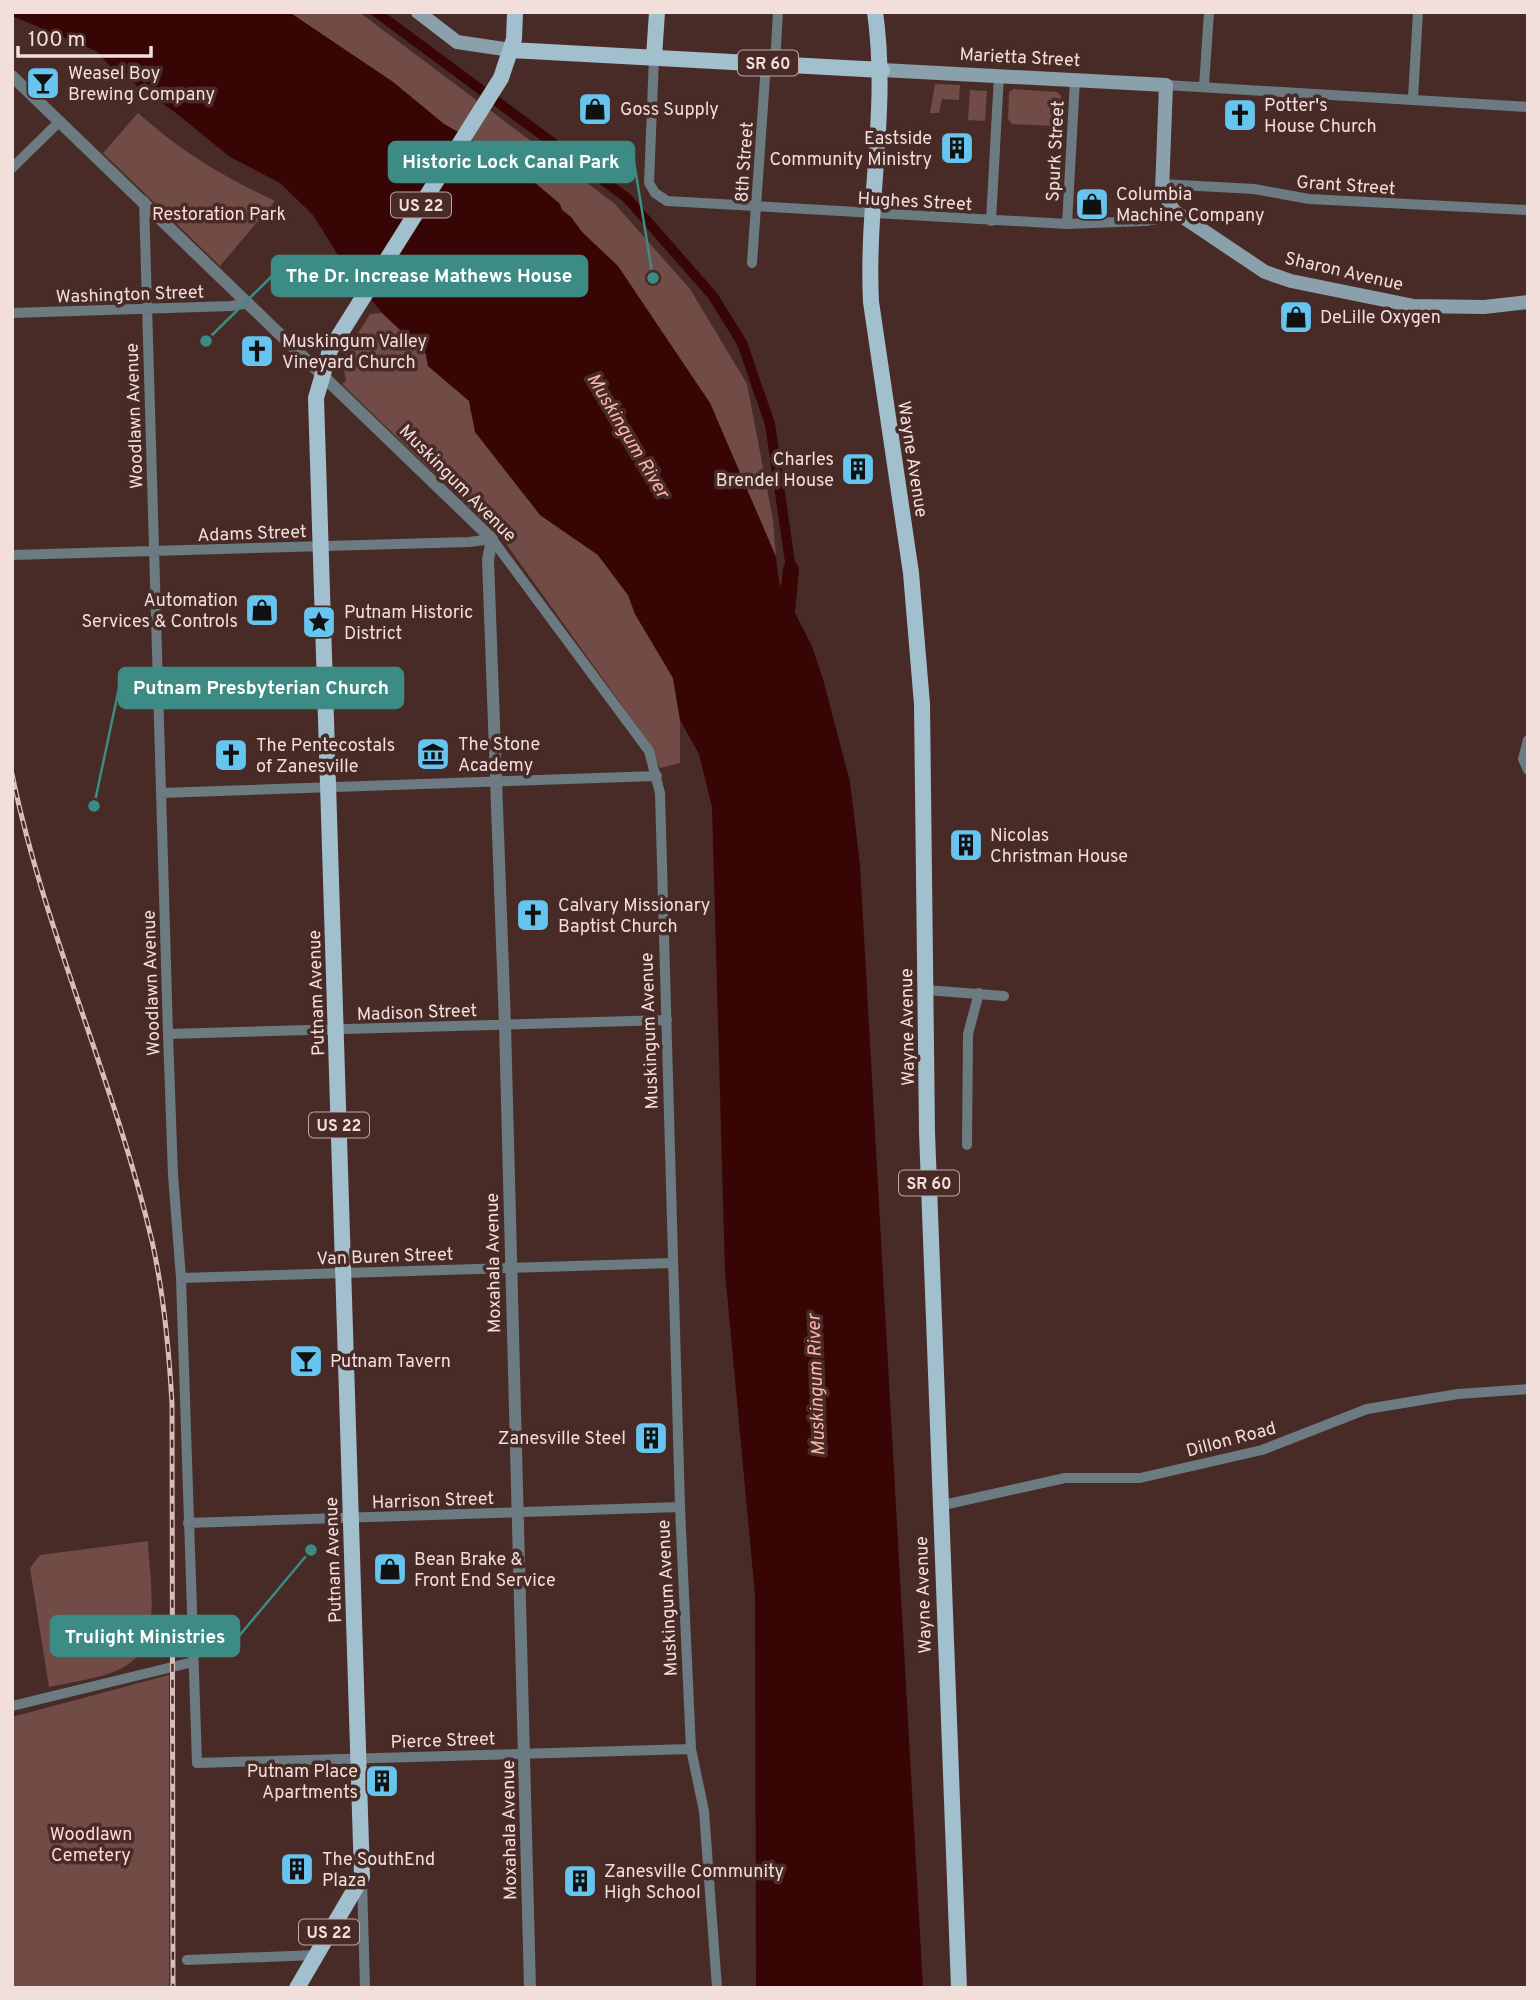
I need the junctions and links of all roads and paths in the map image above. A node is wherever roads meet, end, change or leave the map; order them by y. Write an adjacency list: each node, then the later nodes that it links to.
1 (418, 12): 8 (main road)
2 (515, 12): 8 (main road, US 22)
3 (657, 12): 9 (main road)
4 (778, 12): 10 (street, 8th Street)
5 (875, 12): 11 (main road, SR 60)
6 (1209, 12): 16 (street)
7 (1418, 12): 17 (street)
8 (510, 50): 9 (main road, Marietta Street); 34 (main road, Putnam Avenue / US 22)
9 (654, 57): 10 (main road, Marietta Street / SR 60); 23 (street, Hughes Street)
10 (770, 63): 11 (main road, Marietta Street / SR 60); 23 (street, 8th Street)
11 (881, 70): 12 (main road, Marietta Street); 26 (main road, Wayne Avenue / SR 60)
12 (999, 75): 14 (main road, Marietta Street); 27 (street)
13 (12, 76): 19 (street, Muskingum Avenue)
14 (1075, 80): 15 (main road, Marietta Street); 28 (street, Spurk Street)
15 (1166, 85): 16 (street, Marietta Street); 21 (main road)
16 (1204, 86): 17 (street, Marietta Street)
17 (1413, 98): 18 (street, Marietta Street)
18 (1528, 107)
19 (60, 121): 20 (street); 22 (street, Muskingum Avenue)
20 (12, 168)
21 (1162, 184): 24 (street, Grant Street); 25 (main road)
22 (144, 201): 31 (street, Muskingum Avenue); 32 (street, Woodlawn Avenue)
23 (756, 209): 26 (street, Hughes Street); 29 (street, 8th Street)
24 (1528, 210)
25 (1174, 211): 28 (street, Hughes Street); 30 (main road, Sharon Avenue)
26 (874, 215): 27 (street, Hughes Street); 45 (main road, Wayne Avenue / SR 60)
27 (991, 221): 28 (street, Hughes Street)
28 (1067, 224)
29 (752, 263)
30 (1528, 302)
31 (249, 303): 32 (street, Washington Street); 34 (street, Muskingum Avenue)
32 (146, 309): 33 (street, Washington Street); 37 (street, Woodlawn Avenue)
33 (12, 313)
34 (322, 373): 35 (street, Muskingum Avenue); 36 (main road, Putnam Avenue / US 22)
35 (492, 539): 36 (street, Adams Street); 41 (street, Muskingum Avenue); 42 (street, Moxahala Avenue)
36 (321, 546): 37 (street, Adams Street); 43 (main road, Putnam Avenue / US 22)
37 (154, 551): 38 (street, Adams Street); 44 (street, Woodlawn Avenue)
38 (12, 555)
39 (1528, 740): 40 (street)
40 (1528, 770)
41 (657, 776): 42 (street); 48 (street, Muskingum Avenue)
42 (496, 781): 43 (street); 49 (street, Moxahala Avenue)
43 (328, 787): 44 (street); 50 (main road, Putnam Avenue / US 22)
44 (161, 793): 51 (street, Woodlawn Avenue)
45 (926, 990): 46 (street); 58 (main road, Wayne Avenue / SR 60)
46 (979, 993): 47 (street); 52 (street)
47 (1004, 996)
48 (667, 1020): 49 (street, Madison Street); 53 (street, Muskingum Avenue)
49 (505, 1025): 50 (street, Madison Street); 54 (street, Moxahala Avenue)
50 (336, 1030): 51 (street, Madison Street); 55 (main road, Putnam Avenue / US 22)
51 (168, 1034): 56 (street, Woodlawn Avenue)
52 (967, 1145)
53 (673, 1264): 54 (street, Van Buren Street); 59 (street, Muskingum Avenue)
54 (511, 1268): 55 (street, Van Buren Street); 60 (street, Moxahala Avenue)
55 (344, 1273): 56 (street, Van Buren Street); 61 (main road, Putnam Avenue / US 22)
56 (181, 1278): 62 (street, Woodlawn Avenue)
57 (1528, 1389): 58 (street, Dillon Road)
58 (939, 1506): 76 (main road, Wayne Avenue / SR 60)
59 (680, 1507): 60 (street, Harrison Street); 65 (street, Muskingum Avenue)
60 (518, 1513): 61 (street, Harrison Street); 66 (street, Moxahala Avenue)
61 (351, 1518): 62 (street, Harrison Street); 67 (main road, Putnam Avenue / US 22)
62 (188, 1523): 63 (street, Woodlawn Avenue)
63 (193, 1662): 64 (street); 68 (street, Woodlawn Avenue)
64 (12, 1706)
65 (691, 1749): 66 (street, Pierce Street); 75 (street, Muskingum Avenue)
66 (525, 1754): 67 (street, Pierce Street); 74 (street, Moxahala Avenue)
67 (358, 1758): 68 (street, Pierce Street); 69 (main road, Putnam Avenue / US 22)
68 (197, 1763)
69 (362, 1877): 70 (main road, US 22); 73 (street, Putnam Avenue)
70 (315, 1955): 71 (street); 72 (main road, US 22)
71 (187, 1960)
72 (297, 1988)
73 (365, 1988)
74 (530, 1988)
75 (717, 1988)
76 (959, 1988)

